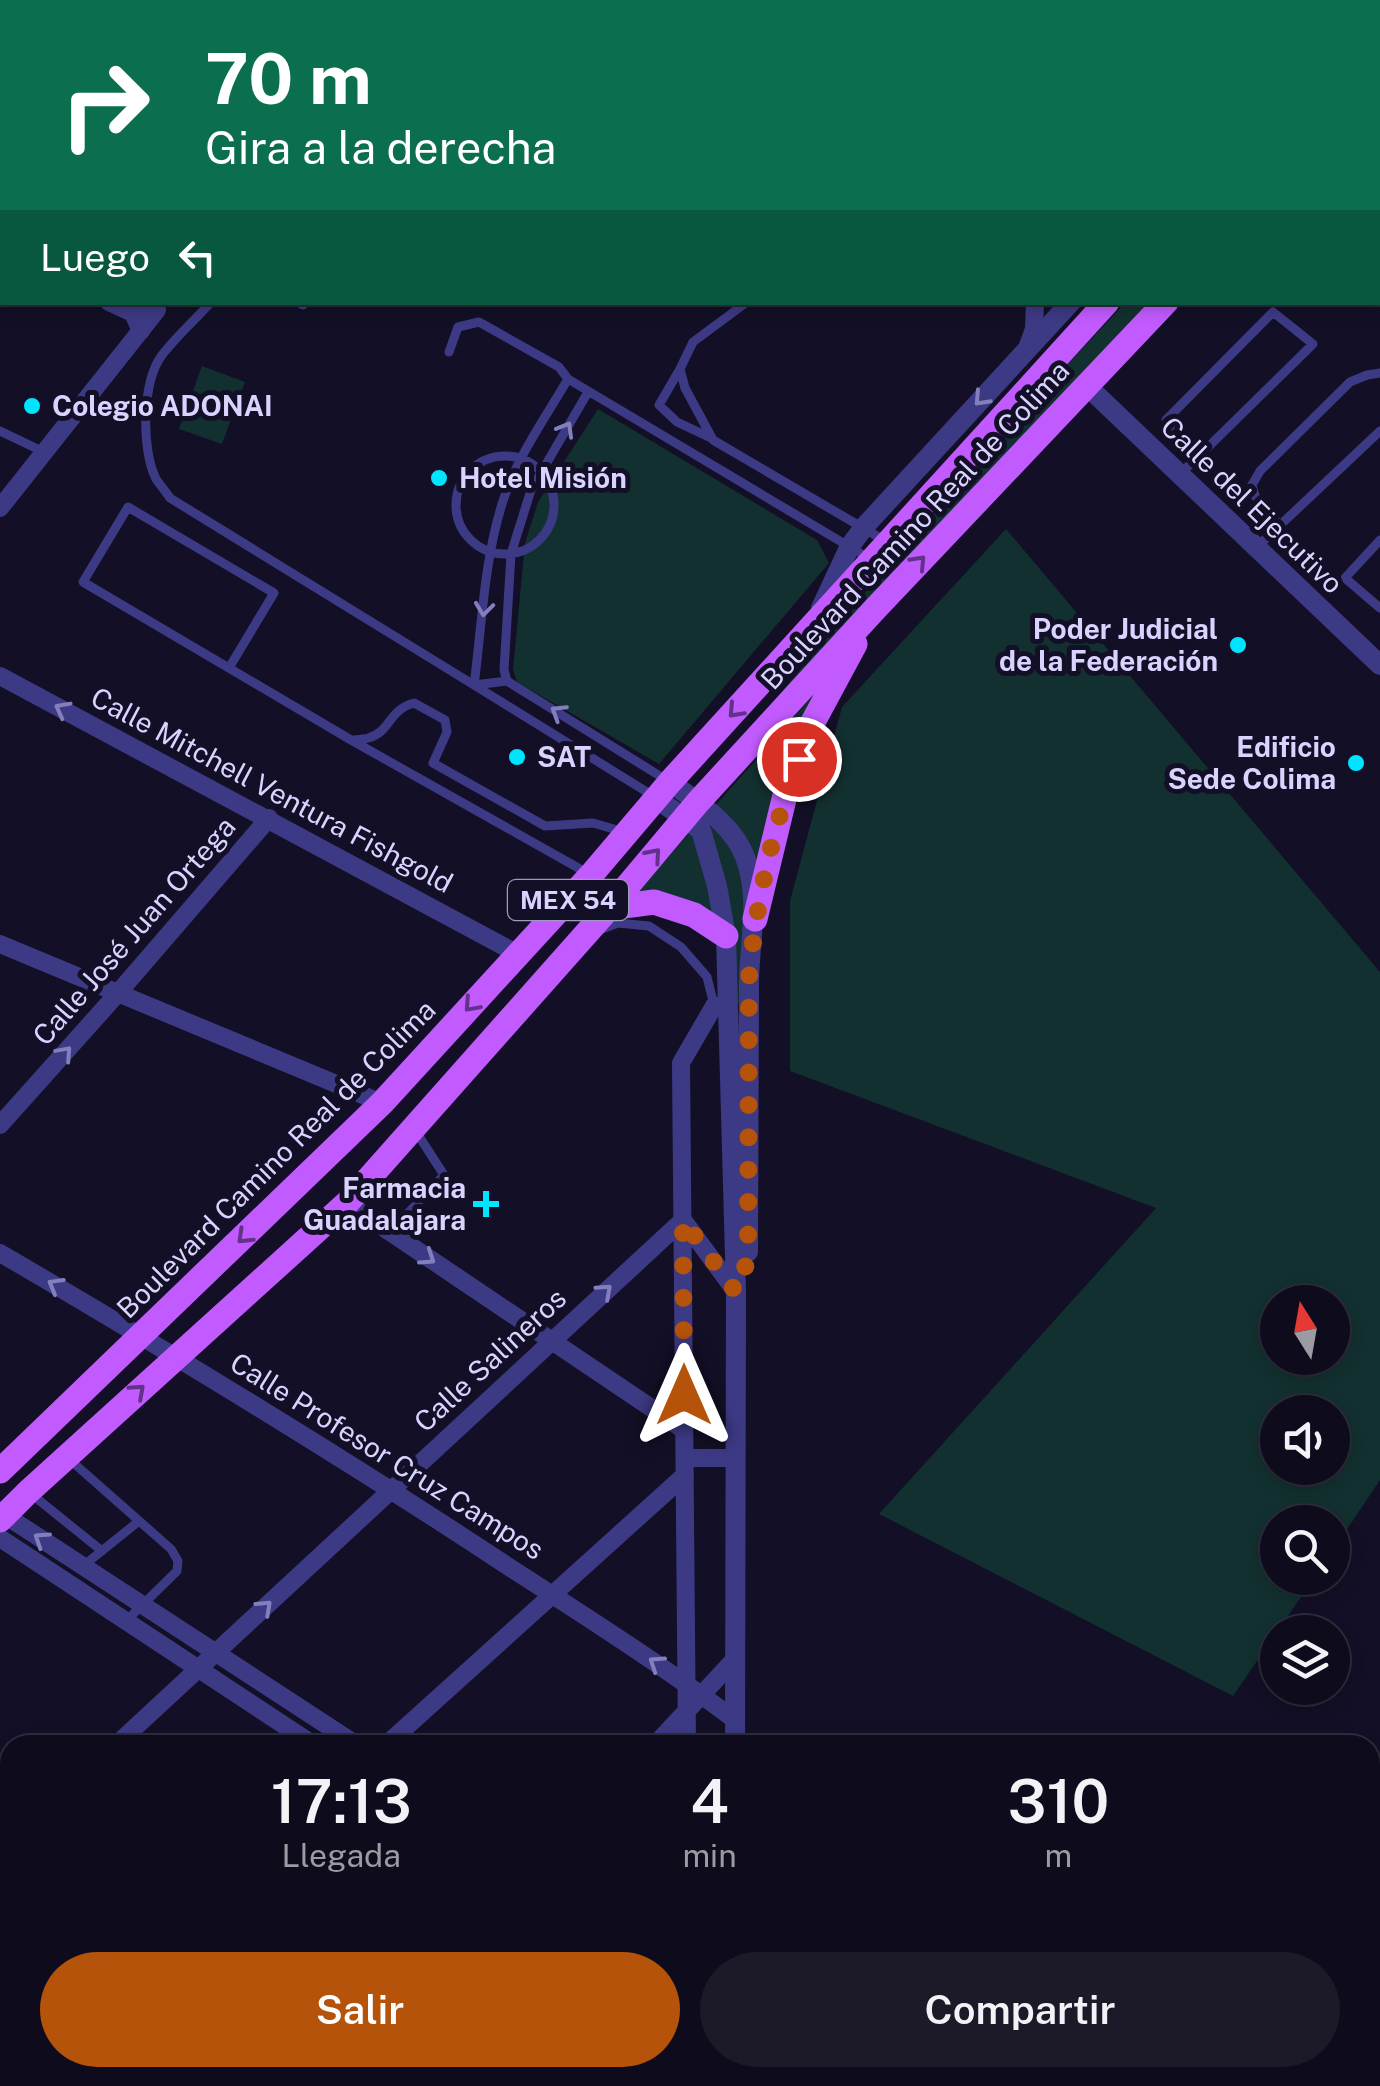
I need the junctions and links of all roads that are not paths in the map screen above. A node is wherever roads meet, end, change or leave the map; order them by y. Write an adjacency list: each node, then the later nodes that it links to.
1 (115, 305): 9 (street)
2 (209, 305): 41 (lane)
3 (744, 305): 12 (lane)
4 (1035, 305): 10 (street)
5 (1068, 305): 10 (street)
6 (1104, 305): 32 (main road, Boulevard Camino Real de Colima / MEX 54)
7 (1163, 305): 15 (main road, Boulevard Camino Real de Colima / MEX 54)
8 (149, 306): 9 (street)
9 (140, 331): 20 (street)
10 (1027, 348): 26 (street, one-way to 26)
11 (449, 352): 14 (lane)
12 (680, 369): 19 (lane); 19 (lane)
13 (1380, 373): 27 (lane)
14 (568, 379): 16 (lane); 22 (lane)
15 (1086, 385): 24 (street, Calle del Ejecutivo); 35 (main road, Boulevard Camino Real de Colima / MEX 54, one-way to 15)
16 (588, 392): 23 (lane, one-way to 16); 29 (lane)
17 (0, 431): 20 (lane)
18 (1380, 431): 27 (lane)
19 (713, 440): 26 (lane)
20 (44, 452): 25 (street)
21 (1200, 456): 21 (lane); 24 (lane)
22 (521, 458): 23 (lane); 31 (lane); 31 (lane)
23 (542, 472): 33 (lane); 33 (lane)
24 (1180, 474): 30 (street, Calle del Ejecutivo)
25 (0, 508)
26 (864, 526): 29 (street); 32 (lane)
27 (1280, 526): 30 (lane)
28 (1379, 541): 34 (lane)
29 (850, 546): 32 (lane); 36 (street)
30 (1256, 547): 37 (street, Calle del Ejecutivo)
31 (491, 552): 33 (lane); 41 (lane, one-way to 41)
32 (881, 552): 36 (main road, Boulevard Camino Real de Colima / MEX 54)
33 (511, 554): 40 (lane)
34 (1380, 608)
35 (874, 610): 44 (main road, Boulevard Camino Real de Colima / MEX 54); 49 (main road)
36 (811, 629): 43 (main road, Boulevard Camino Real de Colima / MEX 54, one-way to 43)
37 (1380, 665)
38 (228, 668): 38 (lane); 42 (lane)
39 (0, 676): 45 (street, Calle Mitchell Ventura Fishgold, one-way to 39)
40 (507, 681): 41 (lane); 43 (lane, one-way to 40)
41 (474, 685): 43 (lane)
42 (350, 740): 46 (lane); 47 (lane)
43 (664, 790): 44 (street); 46 (main road, Boulevard Camino Real de Colima / MEX 54)
44 (692, 810): 48 (main road, Boulevard Camino Real de Colima / MEX 54, one-way to 44); 49 (street); 50 (street)
45 (269, 818): 53 (street, Calle Mitchell Ventura Fishgold); 54 (street, Calle José Juan Ortega)
46 (627, 833): 47 (main road, Boulevard Camino Real de Colima / MEX 54)
47 (592, 875): 53 (main road, Boulevard Camino Real de Colima / MEX 54)
48 (609, 908): 50 (main road); 51 (main road, Boulevard Camino Real de Colima / MEX 54)
49 (755, 920): 63 (street)
50 (726, 936): 55 (street)
51 (581, 938): 55 (lane); 58 (main road, Boulevard Camino Real de Colima / MEX 54)
52 (0, 944): 54 (street)
53 (518, 954): 56 (main road, Boulevard Camino Real de Colima / MEX 54, one-way to 56)
54 (118, 994): 56 (street); 57 (street, Calle José Juan Ortega, one-way to 54)
55 (721, 1006): 60 (street); 63 (street)
56 (382, 1103): 64 (main road, Boulevard Camino Real de Colima / MEX 54, one-way to 64)
57 (0, 1125)
58 (414, 1128): 59 (main road, Boulevard Camino Real de Colima / MEX 54); 61 (lane)
59 (347, 1203): 61 (street); 66 (main road, Boulevard Camino Real de Colima / MEX 54)
60 (683, 1220): 63 (street); 65 (street, Calle Salineros, one-way to 60); 67 (street)
61 (390, 1232): 65 (street, one-way to 65)
62 (0, 1253): 64 (street, Calle Profesor Cruz Campos, one-way to 62)
63 (736, 1292): 69 (street)
64 (142, 1336): 66 (street, Calle Profesor Cruz Campos); 71 (main road, Boulevard Camino Real de Colima / MEX 54)
65 (551, 1340): 67 (street); 72 (street, Calle Salineros)
66 (177, 1356): 68 (main road, Boulevard Camino Real de Colima / MEX 54, one-way to 66); 72 (street, Calle Profesor Cruz Campos)
67 (684, 1430): 70 (street)
68 (66, 1457): 73 (main road, Boulevard Camino Real de Colima / MEX 54); 74 (lane)
69 (735, 1458): 70 (street); 82 (street)
70 (685, 1467): 78 (street); 84 (street)
71 (0, 1470)
72 (392, 1490): 78 (street, Calle Profesor Cruz Campos); 81 (street, Calle Salineros, one-way to 72)
73 (28, 1492): 75 (main road, Boulevard Camino Real de Colima / MEX 54); 76 (lane)
74 (139, 1521): 76 (lane); 79 (lane)
75 (1, 1522): 77 (street, one-way to 75); 80 (street)
76 (102, 1550): 77 (lane)
77 (83, 1566): 79 (street)
78 (552, 1595): 84 (street, Calle Profesor Cruz Campos, one-way to 78); 90 (street)
79 (144, 1606): 80 (lane); 81 (street)
80 (126, 1621): 83 (street)
81 (216, 1653): 83 (street, Calle Salineros); 89 (street)
82 (735, 1659): 84 (street); 86 (street)
83 (198, 1669): 87 (street, Calle Salineros); 88 (street)
84 (694, 1689): 85 (street); 86 (street, Calle Profesor Cruz Campos)
85 (687, 1711): 91 (street); 92 (street)
86 (735, 1720): 93 (street)
87 (127, 1735)
88 (299, 1735)
89 (342, 1735)
90 (397, 1735)
91 (664, 1735)
92 (687, 1735)
93 (735, 1735)

